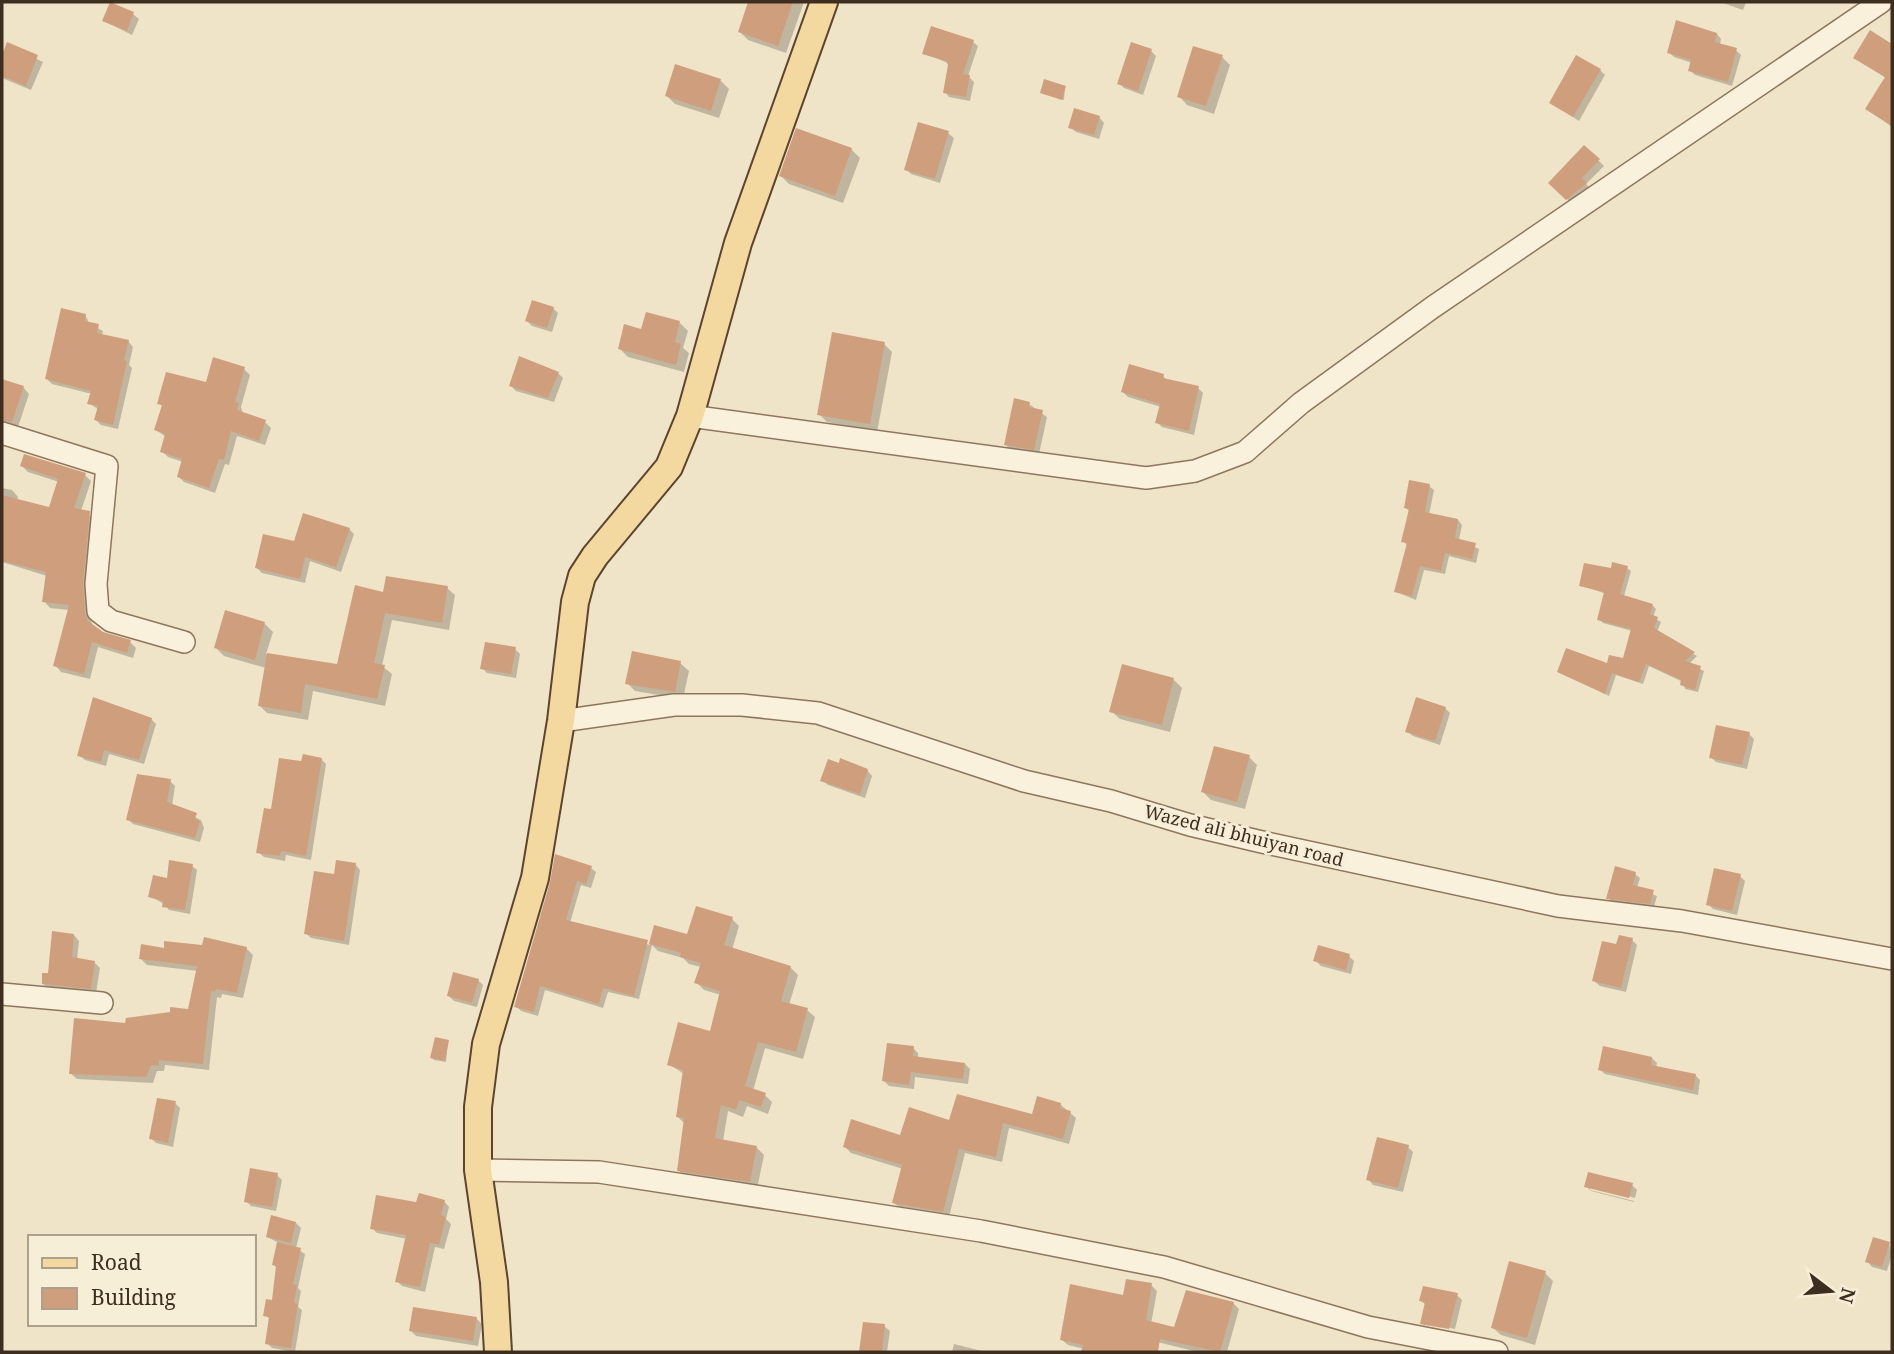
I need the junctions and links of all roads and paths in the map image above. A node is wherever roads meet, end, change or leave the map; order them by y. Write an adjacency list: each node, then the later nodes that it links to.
1 (824, 2): 3 (main road)
2 (1881, 2): 3 (street)
3 (690, 416): 6 (main road)
4 (2, 433): 5 (street)
5 (184, 642)
6 (561, 720): 7 (street, Wazed ali bhuiyan road); 10 (main road)
7 (1892, 959)
8 (2, 994): 9 (street)
9 (102, 1003)
10 (478, 1170): 11 (main road); 12 (street)
11 (498, 1352)
12 (1497, 1352)

